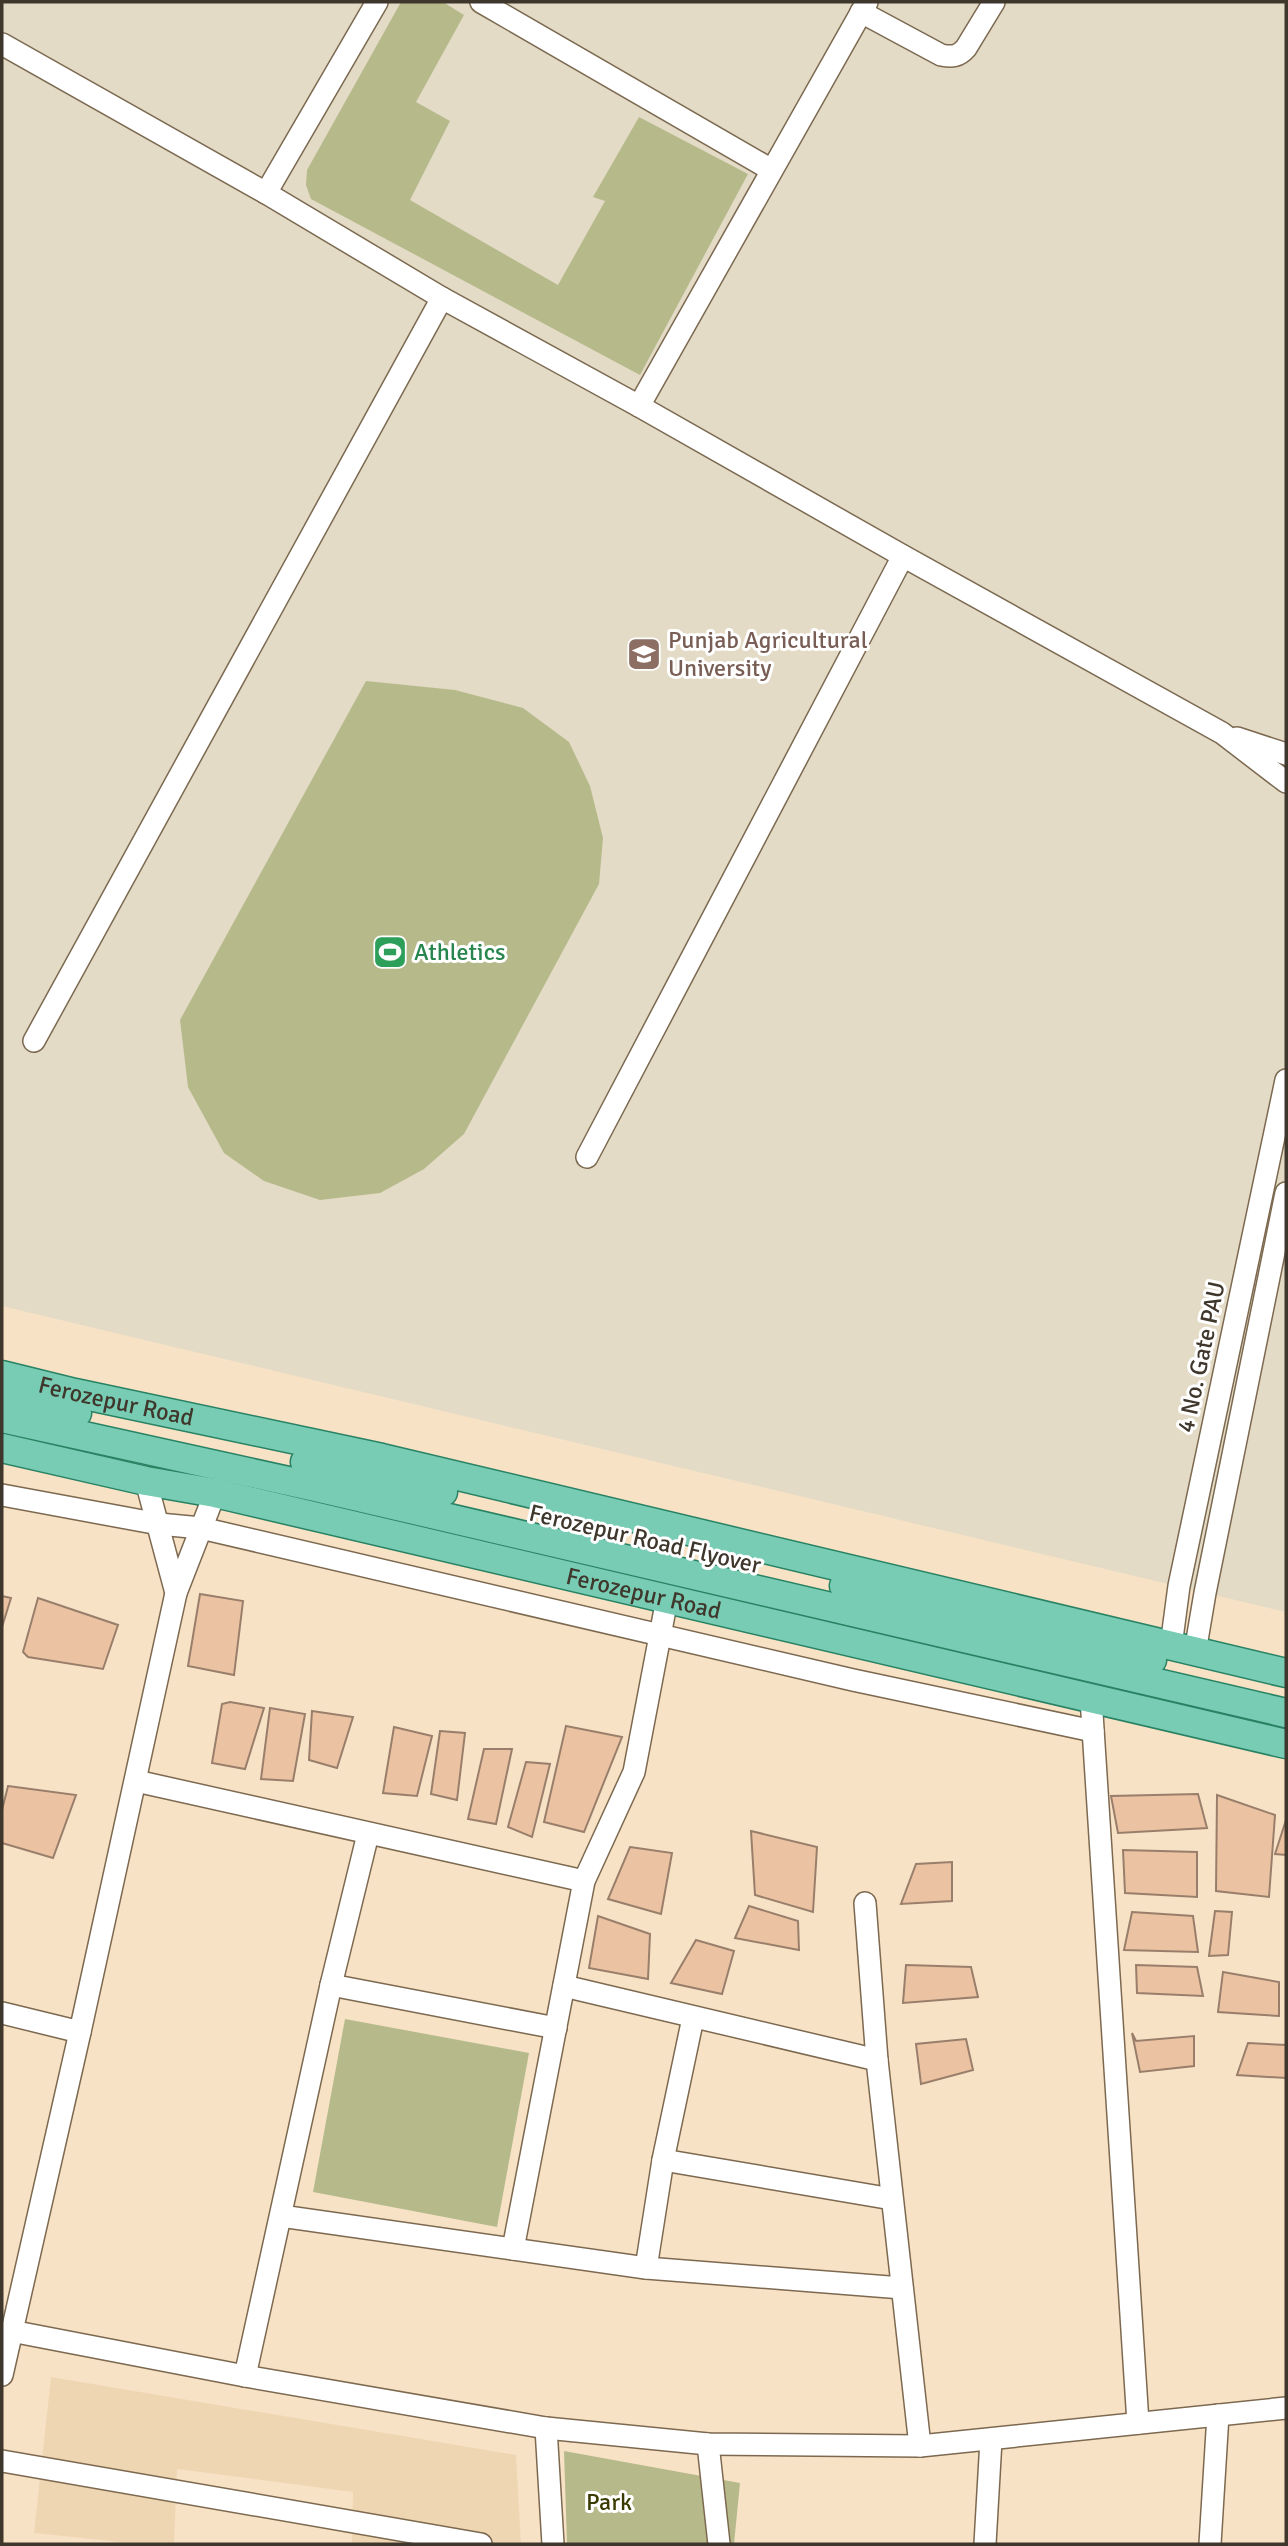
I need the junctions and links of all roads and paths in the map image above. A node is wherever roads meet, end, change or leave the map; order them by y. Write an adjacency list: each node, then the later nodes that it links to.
1 (377, 2): 7 (street)
2 (481, 2): 6 (street)
3 (994, 2): 4 (street)
4 (864, 7): 6 (street)
5 (2, 44): 7 (street)
6 (770, 170): 9 (street)
7 (267, 193): 8 (street)
8 (442, 298): 9 (street); 14 (street)
9 (639, 405): 10 (street)
10 (903, 556): 11 (street); 16 (street)
11 (1222, 733): 12 (street); 13 (street)
12 (1286, 754)
13 (1286, 782)
14 (34, 1041)
15 (1286, 1080): 30 (street, 4 No. Gate PAU)
16 (587, 1157)
17 (1286, 1193): 30 (street, 4 No. Gate PAU)
18 (2, 1375): 30 (main road, Ferozepur Road)
19 (2, 1395): 32 (main road, Ferozepur Road Flyover)
20 (2, 1418): 34 (main road, Ferozepur Road Flyover)
21 (2, 1448): 22 (main road, Ferozepur Road)
22 (146, 1481): 23 (main road, Ferozepur Road); 25 (street)
23 (215, 1493): 26 (street); 28 (main road, Ferozepur Road)
24 (2, 1495): 25 (street)
25 (159, 1524): 26 (street); 27 (street)
26 (201, 1528): 27 (street); 29 (street)
27 (176, 1594): 37 (street)
28 (667, 1599): 29 (street); 33 (main road, Ferozepur Road)
29 (659, 1635): 35 (street); 39 (street)
30 (1183, 1649): 31 (main road, Ferozepur Road)
31 (1286, 1672)
32 (1286, 1691)
33 (1091, 1698): 35 (street); 36 (main road, Ferozepur Road)
34 (1286, 1713)
35 (1093, 1731): 59 (street)
36 (1286, 1744)
37 (136, 1781): 38 (street); 46 (street)
38 (368, 1834): 39 (street); 41 (street)
39 (584, 1881): 42 (street)
40 (865, 1903): 47 (street)
41 (331, 1985): 45 (street); 50 (street)
42 (564, 1986): 44 (street); 45 (street)
43 (2, 2013): 46 (street)
44 (693, 2018): 47 (street); 48 (street)
45 (556, 2028): 51 (street)
46 (80, 2032): 54 (street)
47 (877, 2060): 49 (street)
48 (663, 2160): 49 (street); 52 (street)
49 (892, 2199): 53 (street)
50 (281, 2216): 51 (street); 56 (street)
51 (513, 2249): 52 (street)
52 (646, 2267): 53 (street)
53 (902, 2288): 63 (street)
54 (11, 2331): 55 (street); 56 (street)
55 (2, 2375)
56 (245, 2376): 60 (street)
57 (1286, 2408): 58 (street)
58 (1218, 2416): 59 (street); 69 (street)
59 (1138, 2423): 61 (street)
60 (546, 2428): 62 (street); 66 (street)
61 (991, 2440): 63 (street); 68 (street)
62 (708, 2444): 63 (street); 67 (street)
63 (920, 2446)
64 (2, 2461): 65 (street)
65 (481, 2544)
66 (553, 2544)
67 (719, 2544)
68 (985, 2544)
69 (1210, 2544)

